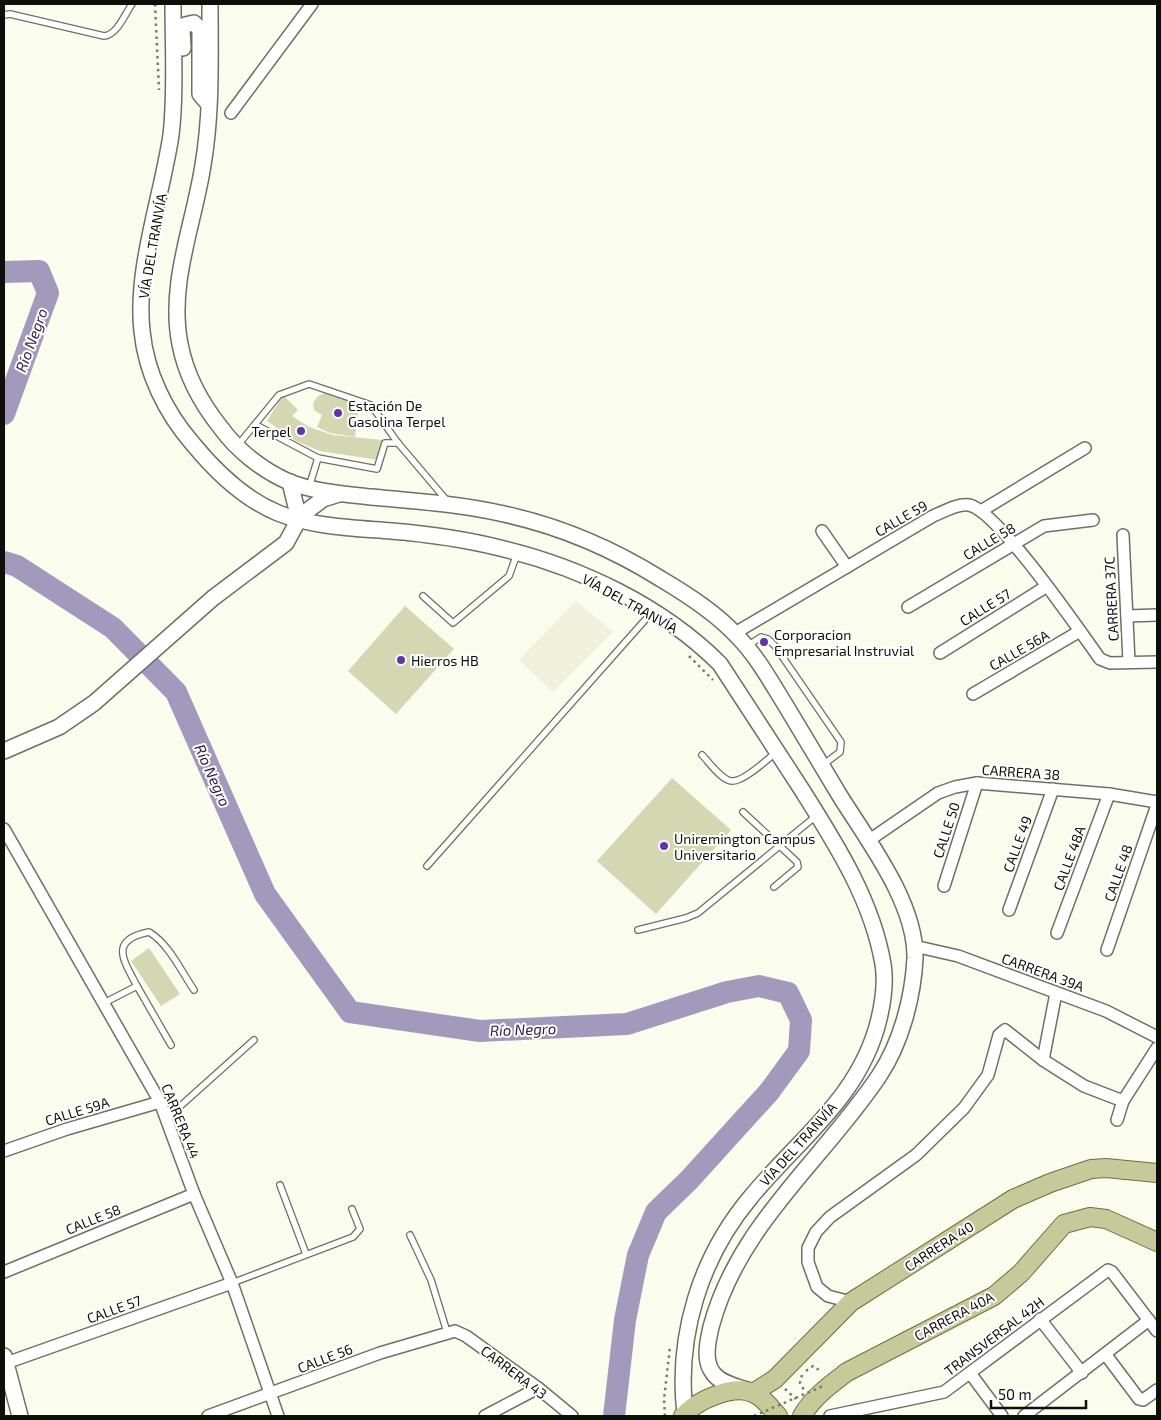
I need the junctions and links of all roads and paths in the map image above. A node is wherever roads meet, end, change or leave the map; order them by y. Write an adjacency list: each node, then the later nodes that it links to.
1 (132, 4): 5 (lane)
2 (173, 4): 6 (main road, VÍA DEL TRANVÍA)
3 (210, 4): 7 (main road)
4 (309, 5): 8 (street)
5 (4, 16)
6 (173, 102): 7 (main road); 19 (main road, VÍA DEL TRANVÍA)
7 (210, 105): 11 (main road)
8 (231, 114)
9 (256, 425): 10 (lane); 11 (lane); 13 (lane)
10 (398, 443): 13 (lane); 17 (lane)
11 (237, 447): 14 (main road)
12 (1085, 448): 18 (street)
13 (318, 458): 15 (lane)
14 (290, 482): 15 (main road); 19 (main road)
15 (309, 487): 16 (main road)
16 (340, 493): 17 (main road); 19 (main road)
17 (450, 504): 33 (main road)
18 (981, 511): 23 (street); 25 (street, CALLE 59)
19 (299, 519): 24 (main road, VÍA DEL TRANVÍA); 41 (main road)
20 (1092, 520): 23 (street, CALLE 58)
21 (822, 531): 25 (street)
22 (1123, 535): 31 (street, CARRERA 37C)
23 (1014, 543): 26 (street); 28 (street, CALLE 58)
24 (518, 552): 27 (lane); 29 (main road, VÍA DEL TRANVÍA)
25 (847, 567): 33 (street, CALLE 59)
26 (1047, 586): 32 (street); 36 (street, CALLE 57)
27 (423, 596)
28 (908, 607)
29 (653, 612): 42 (main road, VÍA DEL TRANVÍA); 54 (lane)
30 (1157, 615): 31 (street)
31 (1127, 616): 37 (street, CARRERA 37C)
32 (1080, 631): 37 (street); 40 (street, CALLE 56A)
33 (735, 633): 34 (main road)
34 (746, 646): 44 (main road); 44 (lane)
35 (685, 652): 39 (path)
36 (940, 653)
37 (1129, 662): 38 (street)
38 (1157, 662)
39 (717, 684)
40 (973, 694)
41 (4, 751)
42 (777, 751): 43 (lane); 50 (main road, VÍA DEL TRANVÍA)
43 (702, 756)
44 (822, 766): 52 (main road)
45 (977, 782): 46 (street, CARRERA 38); 52 (street, CARRERA 38); 55 (street, CALLE 50)
46 (1053, 788): 47 (street, CARRERA 38); 57 (street, CALLE 49)
47 (1109, 794): 48 (street, CARRERA 38); 59 (street, CALLE 48A)
48 (1157, 804): 61 (street, CALLE 48)
49 (743, 812): 53 (lane)
50 (817, 815): 53 (lane); 102 (main road, VÍA DEL TRANVÍA)
51 (4, 829): 65 (street, CARRERA 44)
52 (868, 841): 60 (main road)
53 (781, 846): 56 (lane); 58 (lane)
54 (427, 866)
55 (944, 886)
56 (774, 887)
57 (1008, 910)
58 (638, 930)
59 (1057, 932)
60 (914, 946): 64 (street, CARRERA 39A); 100 (main road)
61 (1108, 950)
62 (137, 986): 63 (lane); 65 (lane); 68 (lane)
63 (194, 990)
64 (1056, 993): 66 (street, CARRERA 39A); 70 (street)
65 (104, 1003): 72 (street, CARRERA 44)
66 (1157, 1037)
67 (254, 1040): 73 (lane)
68 (171, 1045)
69 (1157, 1048): 71 (street)
70 (1043, 1060): 71 (street); 85 (street)
71 (1123, 1101): 74 (street)
72 (160, 1102): 73 (street, CARRERA 44); 75 (street, CALLE 59A)
73 (167, 1118): 78 (street, CARRERA 44)
74 (1117, 1120)
75 (4, 1151)
76 (1157, 1173): 85 (main road, CARRERA 40)
77 (280, 1185): 82 (lane)
78 (194, 1194): 83 (street, CALLE 58); 84 (street, CARRERA 44)
79 (352, 1209): 82 (lane)
80 (410, 1235): 89 (lane)
81 (1157, 1242): 111 (main road, CARRERA 40A)
82 (306, 1254): 84 (lane)
83 (4, 1272)
84 (232, 1283): 92 (street, CALLE 57); 101 (street, CARRERA 44)
85 (851, 1302): 96 (main road, CARRERA 40)
86 (1040, 1320): 87 (street, TRANSVERSAL 42H); 93 (street, TRANSVERSAL 42H); 94 (street)
87 (1149, 1320): 88 (street); 91 (street)
88 (1157, 1331)
89 (451, 1332): 98 (street, CARRERA 43); 101 (street, CALLE 56)
90 (671, 1345): 108 (path)
91 (1106, 1355): 94 (street); 99 (street)
92 (5, 1360): 103 (main road)
93 (970, 1373): 112 (street, TRANSVERSAL 42H); 113 (street)
94 (1082, 1374): 114 (street)
95 (826, 1375): 96 (path)
96 (775, 1379): 100 (main road, CARRERA 40)
97 (827, 1381): 109 (path, bridge)
98 (538, 1388): 106 (street); 107 (street, CARRERA 43)
99 (1157, 1390)
100 (753, 1393): 102 (main road); 110 (main road)
101 (270, 1395): 104 (street, CALLE 56); 105 (street, CARRERA 44)
102 (683, 1415)
103 (20, 1416)
104 (208, 1416)
105 (278, 1416)
106 (485, 1416)
107 (572, 1416)
108 (665, 1416)
109 (754, 1416)
110 (778, 1416)
111 (802, 1416)
112 (830, 1416)
113 (1002, 1416)
114 (1024, 1416)

